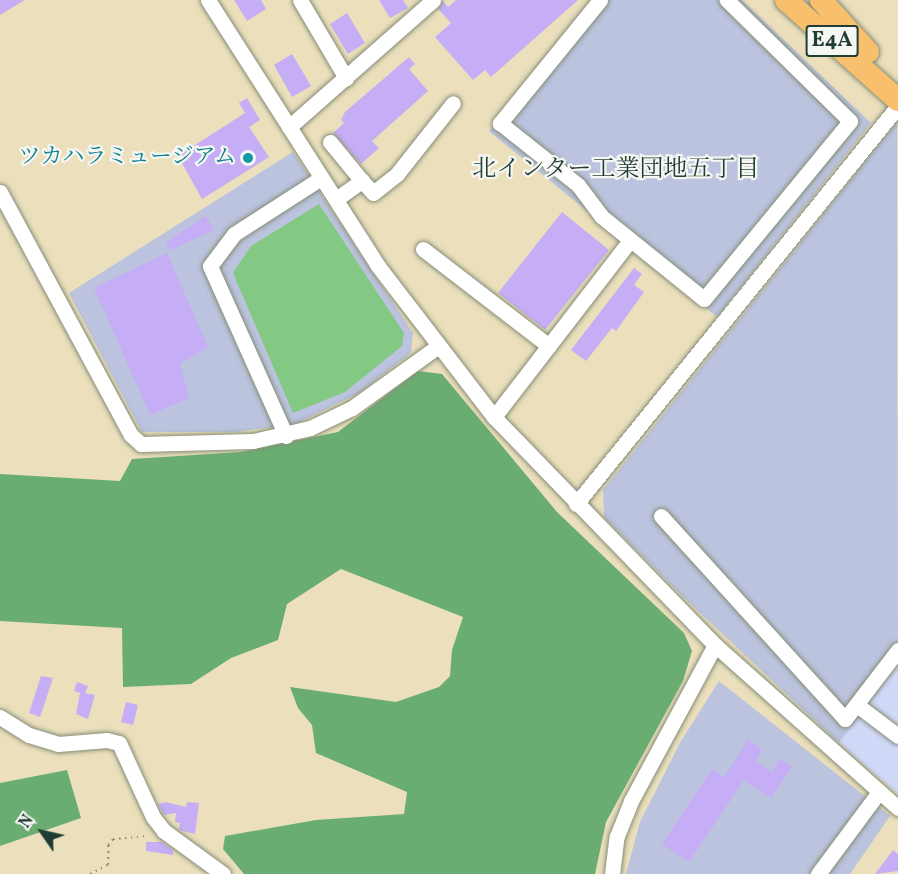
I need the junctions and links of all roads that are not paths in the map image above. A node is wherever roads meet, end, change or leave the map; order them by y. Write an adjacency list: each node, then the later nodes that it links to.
1 (208, 0): 15 (street)
2 (300, 0): 11 (street)
3 (433, 0): 11 (street)
4 (600, 0): 22 (street)
5 (727, 0): 22 (street)
6 (786, 0): 10 (highway, E4A)
7 (810, 0): 9 (highway, E4A)
8 (820, 0): 9 (highway)
9 (868, 52): 10 (highway, E4A)
10 (887, 77): 12 (highway, E4A)
11 (346, 78): 15 (street)
12 (898, 100)
13 (453, 104): 18 (street)
14 (898, 106): 27 (street)
15 (289, 127): 17 (street)
16 (330, 142): 18 (street)
17 (321, 178): 20 (street); 26 (street)
18 (362, 181): 20 (street)
19 (0, 192): 26 (street)
20 (336, 199): 24 (street)
21 (423, 249): 23 (street)
22 (633, 251): 23 (street)
23 (549, 346): 25 (street)
24 (436, 347): 25 (street); 26 (street)
25 (494, 417): 27 (street)
26 (286, 436)
27 (576, 504): 29 (street)
28 (661, 516): 31 (street)
29 (715, 645): 34 (street); 37 (street)
30 (898, 650): 31 (street)
31 (857, 705): 33 (street)
32 (0, 717): 36 (street)
33 (898, 736)
34 (879, 792): 35 (street); 38 (street)
35 (898, 808)
36 (223, 874)
37 (612, 874)
38 (818, 874)

